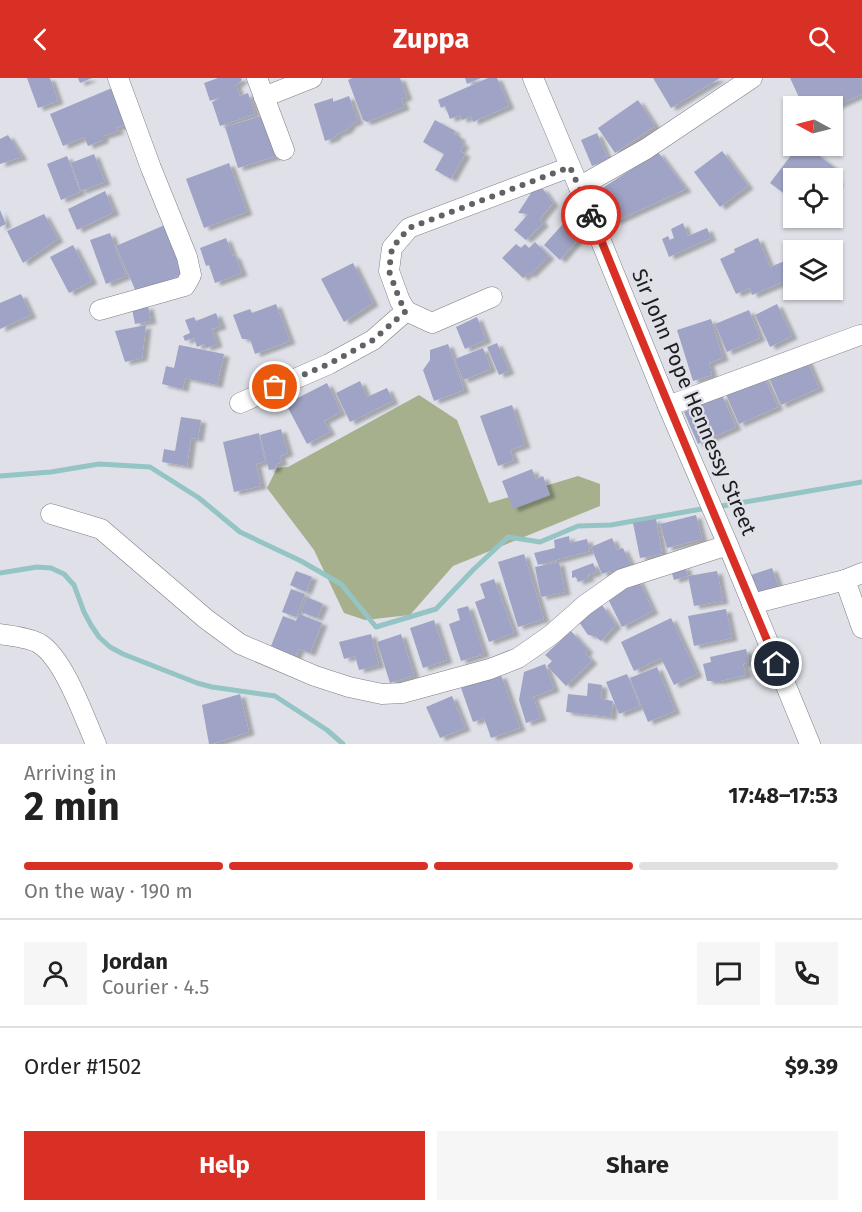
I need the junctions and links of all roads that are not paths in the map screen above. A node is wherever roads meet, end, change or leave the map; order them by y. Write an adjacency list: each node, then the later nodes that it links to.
1 (118, 78): 11 (street)
2 (257, 78): 6 (street)
3 (312, 78): 6 (street)
4 (533, 78): 8 (street, Sir John Pope Hennessy Street)
5 (752, 78): 9 (street)
6 (264, 97): 7 (street)
7 (284, 150)
8 (570, 167): 9 (street, Sir John Pope Hennessy Street); 12 (street)
9 (579, 187): 15 (street, Sir John Pope Hennessy Street)
10 (492, 297): 12 (street)
11 (100, 310)
12 (406, 311): 14 (street)
13 (860, 335): 15 (street)
14 (240, 403)
15 (668, 406): 17 (street, Sir John Pope Hennessy Street)
16 (51, 514): 17 (street)
17 (728, 545): 19 (street, Sir John Pope Hennessy Street)
18 (854, 577): 19 (street); 20 (street)
19 (752, 604): 23 (street, Sir John Pope Hennessy Street)
20 (862, 628)
21 (0, 634): 22 (street)
22 (96, 744)
23 (810, 744)

